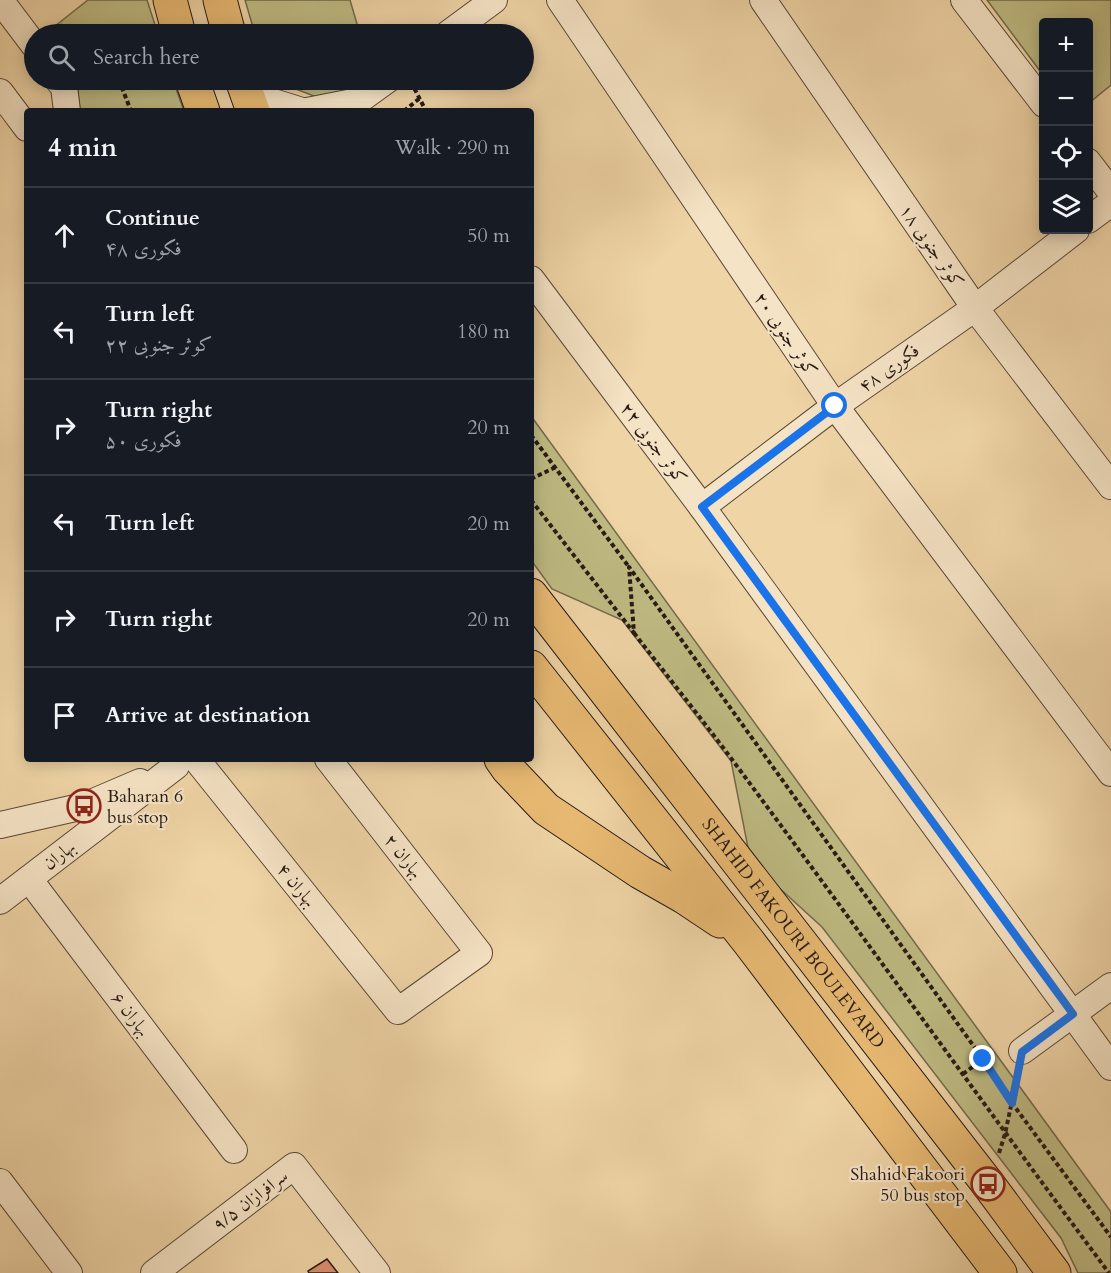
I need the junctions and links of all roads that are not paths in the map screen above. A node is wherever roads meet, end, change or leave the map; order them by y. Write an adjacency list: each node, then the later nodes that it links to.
1 (0, 0): 11 (street)
2 (170, 0): 8 (main road)
3 (220, 0): 9 (main road)
4 (494, 0): 10 (street)
5 (560, 0): 33 (street, کوثر جنوبی ۲۰)
6 (763, 0): 32 (street, کوثر جنوبی ۱۸)
7 (964, 0): 18 (street)
8 (176, 24)
9 (226, 24)
10 (462, 24)
11 (24, 32)
12 (196, 90): 21 (main road)
13 (246, 90): 22 (main road)
14 (258, 90): 23 (street)
15 (375, 90): 19 (street)
16 (0, 92): 25 (street)
17 (63, 93): 20 (street)
18 (1039, 98)
19 (356, 106): 24 (street)
20 (58, 108)
21 (202, 108)
22 (253, 108)
23 (292, 108)
24 (336, 108)
25 (24, 121)
26 (1093, 167): 27 (street)
27 (1111, 192)
28 (1111, 203): 29 (street)
29 (1093, 217)
30 (1071, 234): 32 (street, فکوری ۴۸)
31 (534, 283): 35 (street, کوثر جنوبی ۲۲)
32 (975, 308): 33 (street, فکوری ۴۸); 34 (street, کوثر جنوبی ۱۸)
33 (835, 406): 35 (street, فکوری ۴۸); 43 (street, کوثر جنوبی ۲۰)
34 (1111, 486)
35 (702, 507): 50 (street, کوثر جنوبی ۲۲)
36 (534, 599): 59 (main road, SHAHID FAKOURI BOULEVARD)
37 (534, 671): 47 (main road)
38 (184, 762): 44 (street)
39 (185, 762): 45 (street, بهاران)
40 (187, 762): 49 (street, بهاران ۴)
41 (330, 762): 49 (street, بهاران ۲)
42 (504, 762): 47 (main road)
43 (1111, 773)
44 (0, 825)
45 (29, 879): 46 (street, بهاران); 53 (street, بهاران ۶)
46 (0, 901)
47 (748, 940): 58 (main road)
48 (1111, 986): 50 (street)
49 (398, 1011)
50 (1073, 1014): 51 (street); 52 (street, کوثر جنوبی ۲۲)
51 (1022, 1052)
52 (1111, 1067)
53 (234, 1150)
54 (0, 1182): 55 (street)
55 (69, 1273)
56 (154, 1273): 57 (street, سرافرازان ۹/۵)
57 (377, 1273)
58 (1000, 1273)
59 (1054, 1273)

